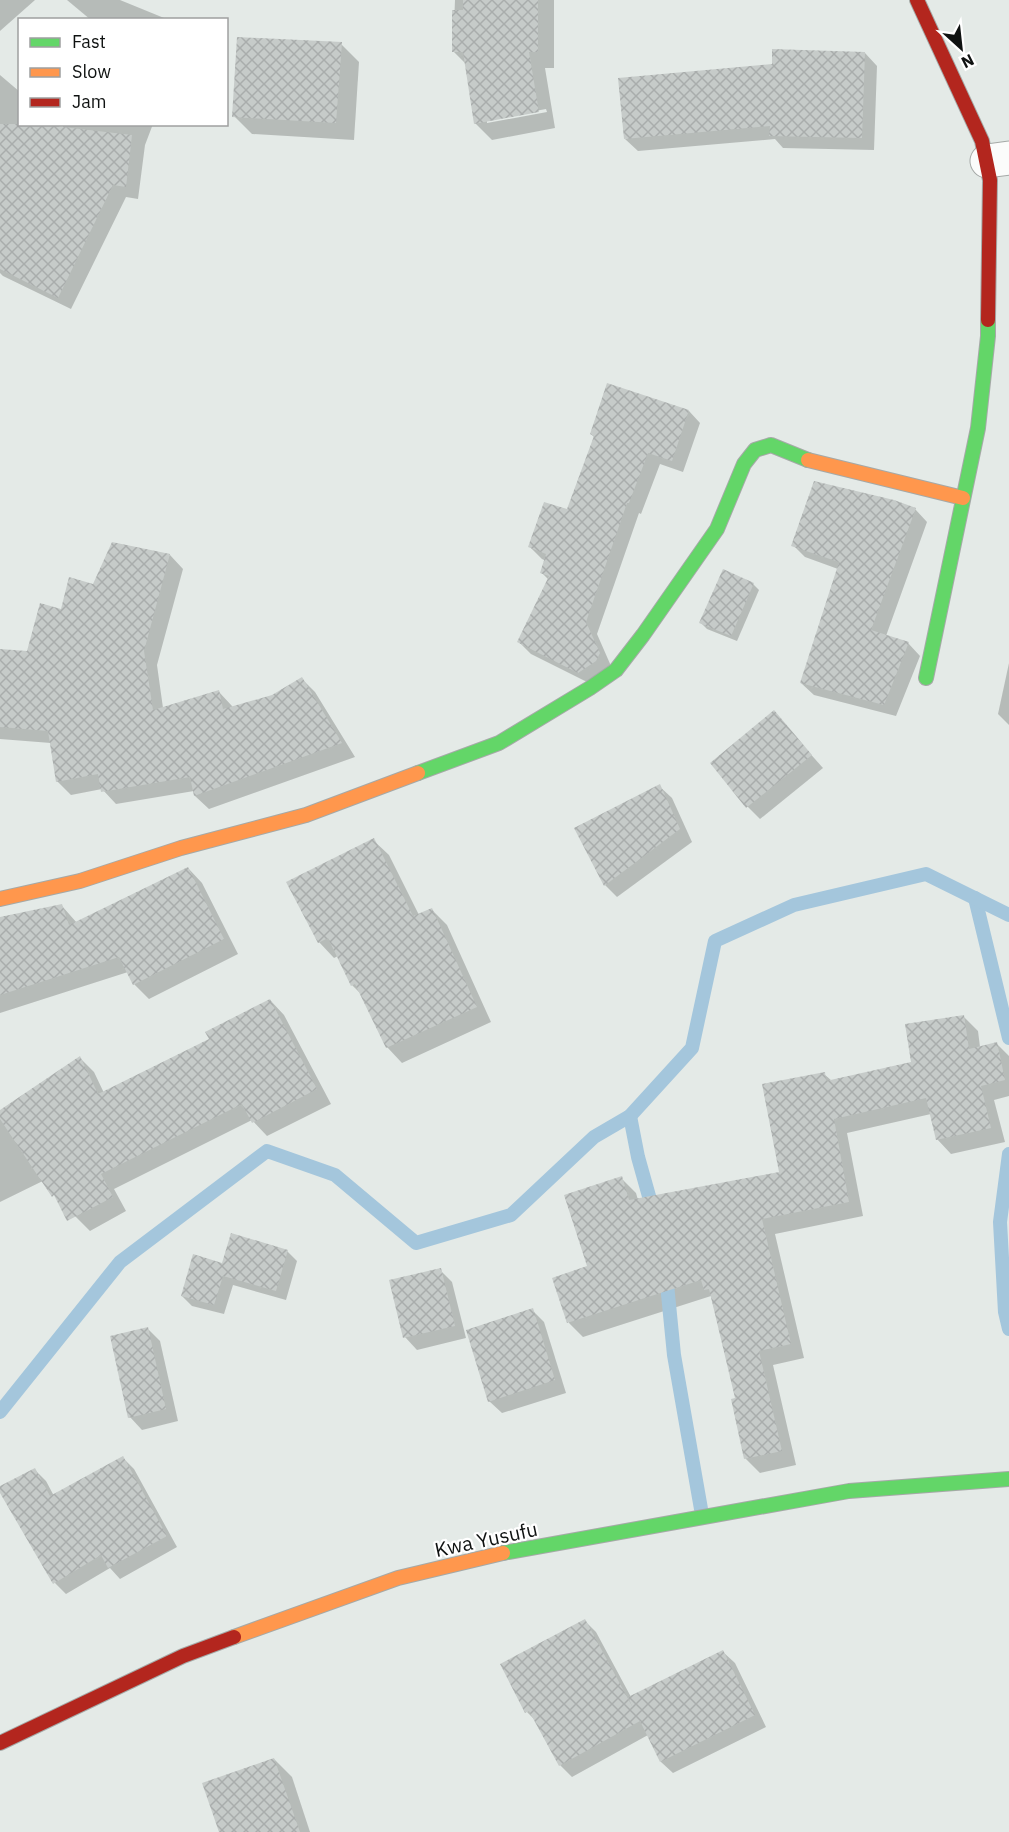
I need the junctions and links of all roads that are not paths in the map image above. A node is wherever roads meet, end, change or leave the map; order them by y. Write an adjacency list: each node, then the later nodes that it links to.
1 (917, 0): 2 (street)
2 (998, 160): 3 (street)
3 (963, 498): 4 (street); 5 (street)
4 (926, 678)
5 (0, 899)
6 (1009, 1479): 7 (street, Kwa Yusufu)
7 (0, 1743)

